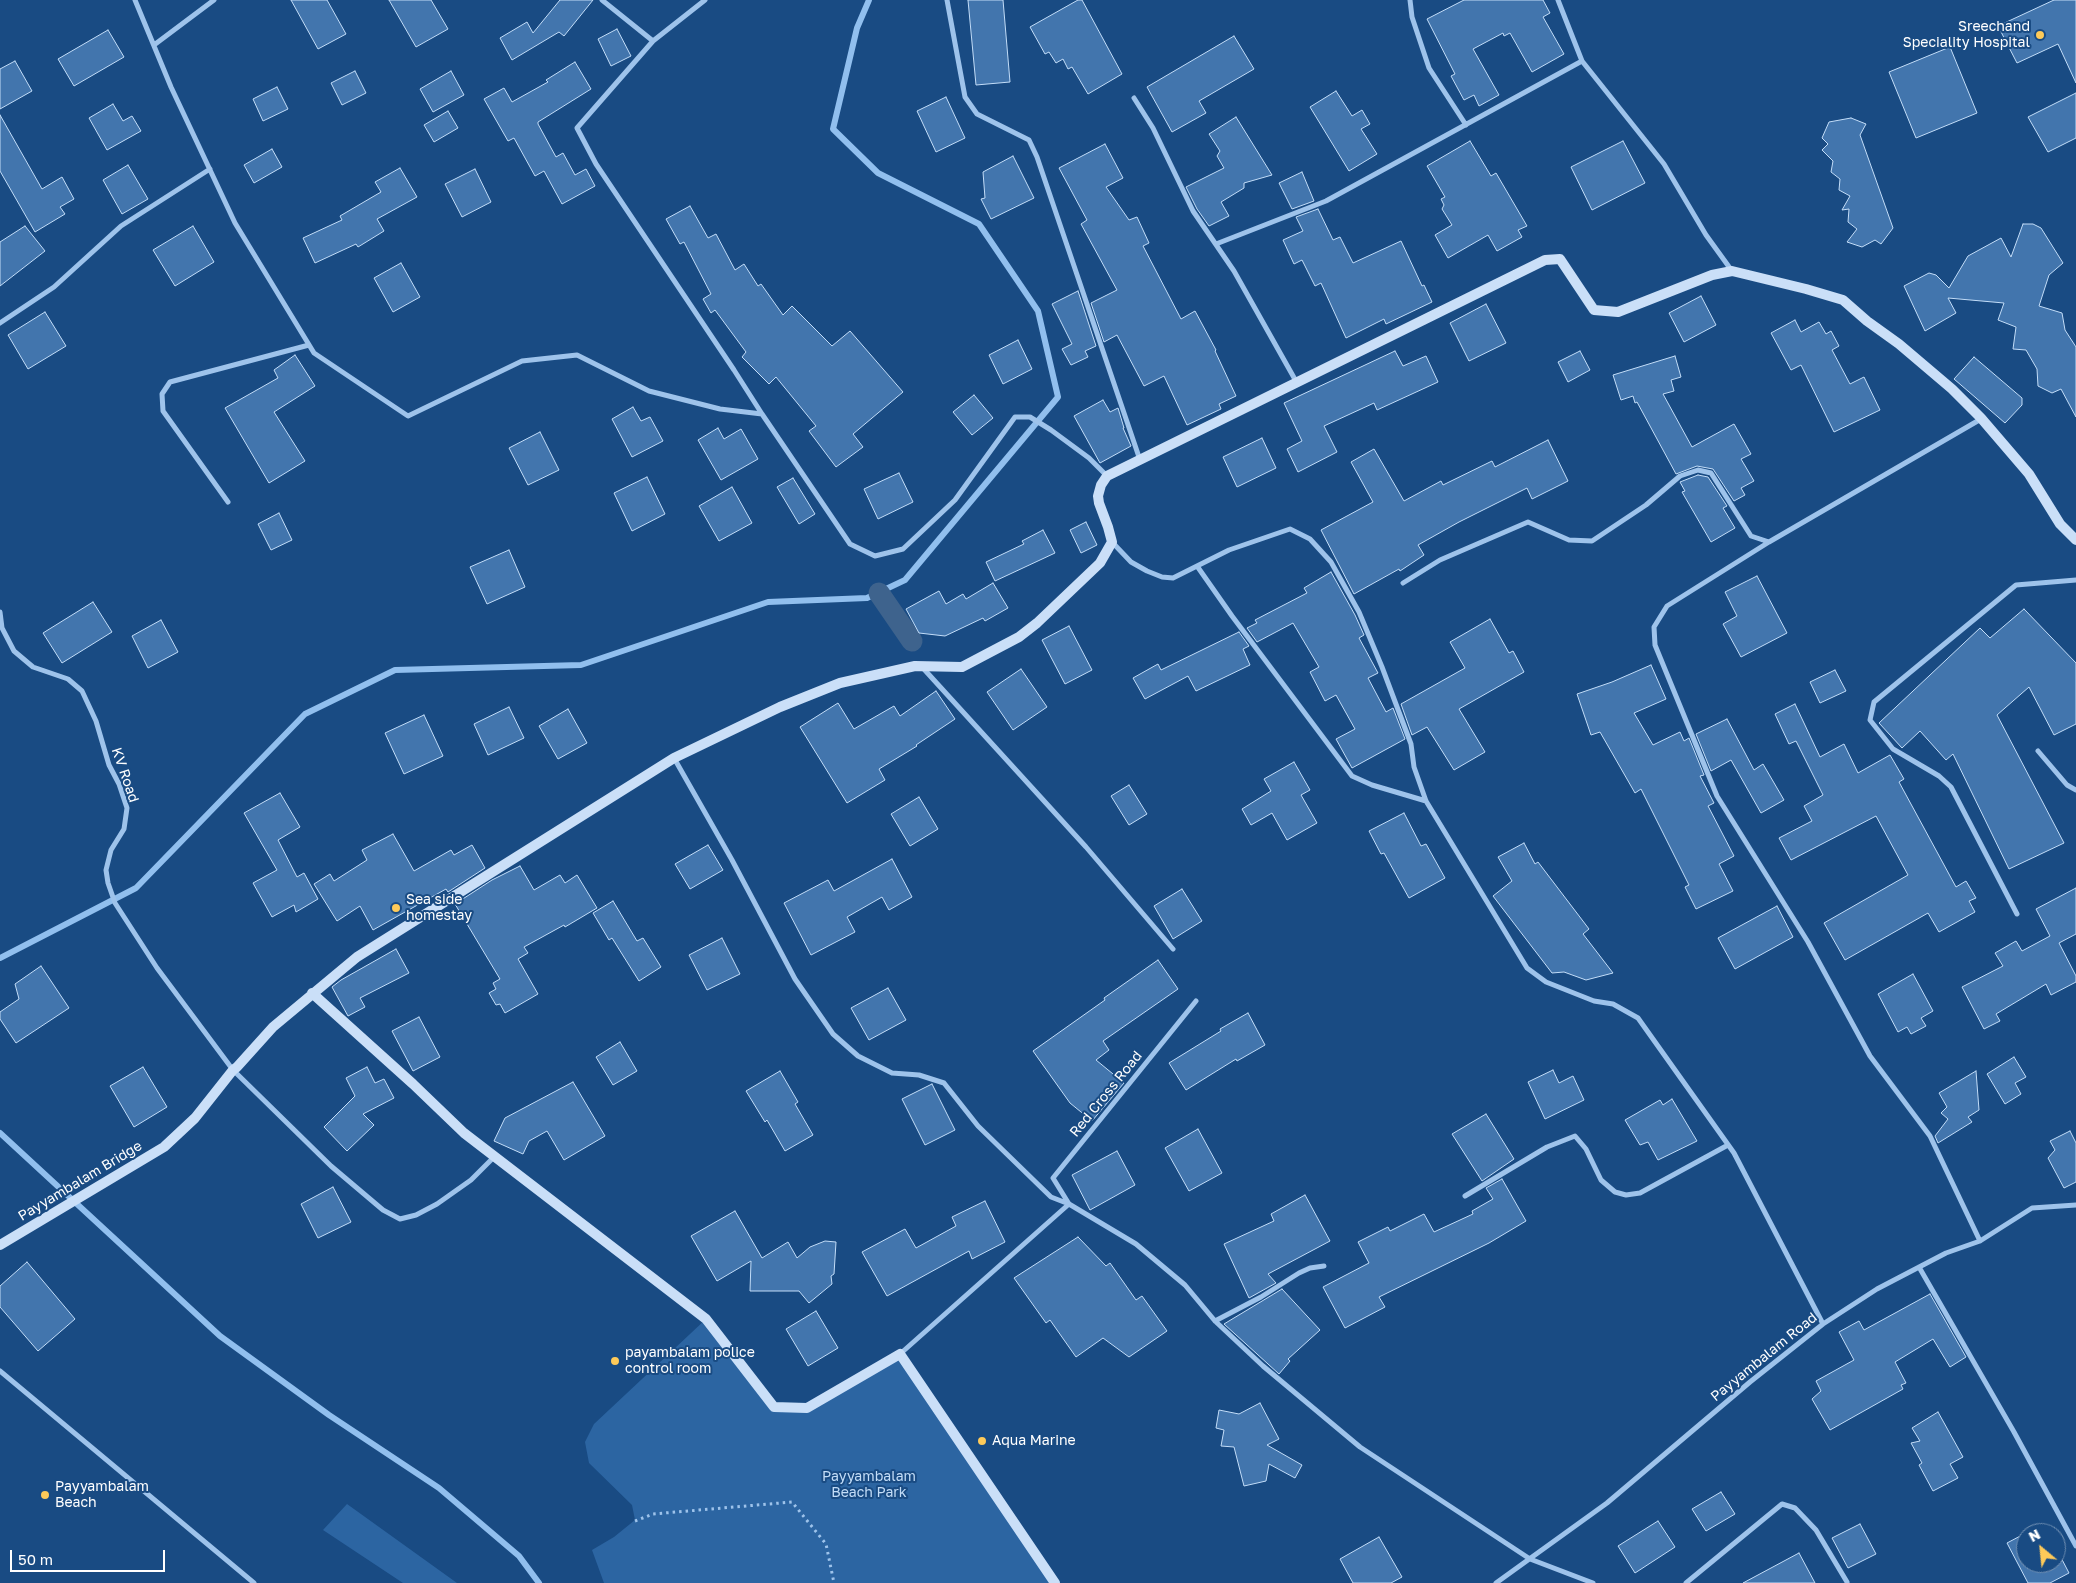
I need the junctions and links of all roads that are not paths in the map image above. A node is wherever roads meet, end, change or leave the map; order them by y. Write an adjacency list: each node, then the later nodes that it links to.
1 (135, 0): 9 (street)
2 (214, 0): 9 (street)
3 (602, 0): 8 (street)
4 (705, 0): 8 (street)
5 (947, 0): 21 (street)
6 (1410, 0): 12 (street)
7 (1558, 0): 10 (street)
8 (653, 41): 19 (street)
9 (154, 45): 13 (street)
10 (1582, 62): 12 (street); 15 (street)
11 (1134, 98): 14 (street)
12 (1466, 125): 14 (street)
13 (210, 169): 16 (street); 17 (street)
14 (1216, 244): 18 (street)
15 (1732, 271): 18 (street); 20 (street)
16 (0, 323)
17 (309, 345): 19 (street); 23 (street)
18 (1297, 383): 21 (street)
19 (762, 414): 22 (street)
20 (1981, 418): 24 (street); 26 (street)
21 (1140, 460): 22 (street)
22 (1107, 476): 25 (street)
23 (228, 502)
24 (2076, 540)
25 (1112, 542): 27 (street); 31 (street, Payyambalam Bridge)
26 (1769, 542): 29 (street); 46 (street)
27 (1197, 566): 35 (street); 35 (street)
28 (2076, 580): 36 (street)
29 (1403, 583)
30 (0, 612): 40 (street, KV Road)
31 (921, 666): 33 (street, Payyambalam Bridge); 37 (street)
32 (2038, 751): 34 (street)
33 (674, 758): 38 (street, Payyambalam Bridge); 44 (street)
34 (2076, 790)
35 (1426, 801): 41 (street)
36 (2017, 914)
37 (1173, 949)
38 (312, 993): 40 (street, Payyambalam Bridge); 42 (street)
39 (1196, 1001): 44 (street, Red Cross Road)
40 (233, 1070): 42 (street, KV Road); 47 (street, Payyambalam Bridge)
41 (1728, 1145): 43 (street); 51 (street)
42 (494, 1156): 52 (street)
43 (1465, 1196)
44 (1068, 1204): 50 (street); 52 (street)
45 (2076, 1205): 46 (street, Payyambalam Road)
46 (1980, 1241): 49 (street, Payyambalam Road)
47 (0, 1245)
48 (1324, 1266): 50 (street)
49 (1919, 1267): 51 (street, Payyambalam Road); 54 (street)
50 (1215, 1321): 55 (street)
51 (1823, 1324): 55 (street, Payyambalam Road)
52 (900, 1354): 58 (street)
53 (0, 1371): 57 (street)
54 (2076, 1546)
55 (1530, 1559): 59 (street, Payyambalam Road); 60 (street)
56 (1847, 1582): 61 (street)
57 (254, 1583)
58 (1055, 1583)
59 (1496, 1583)
60 (1593, 1583)
61 (1686, 1583)

